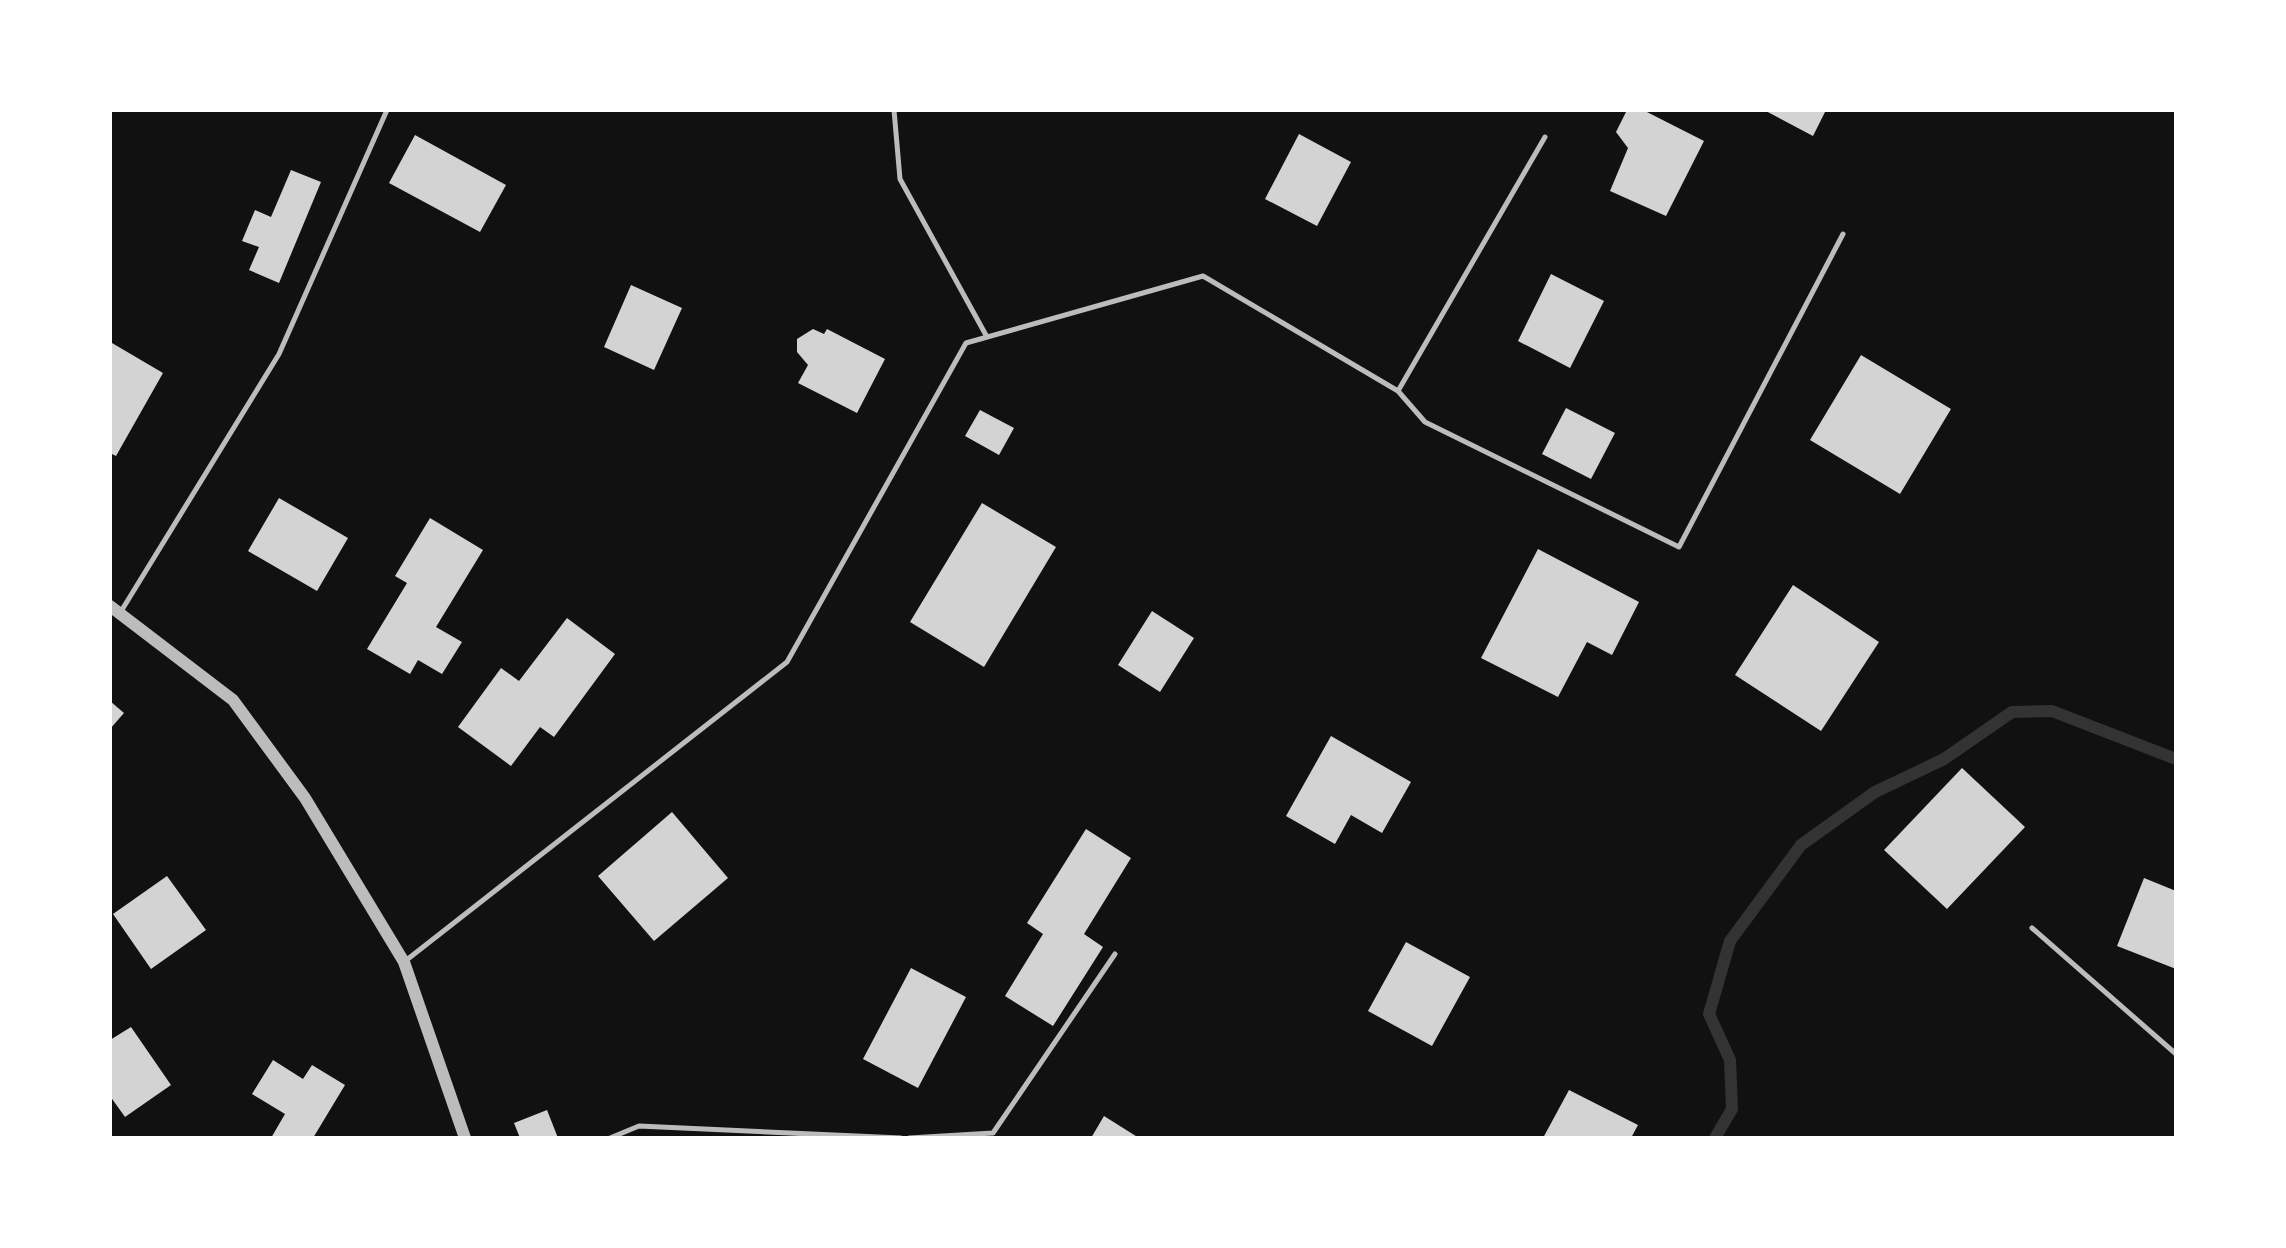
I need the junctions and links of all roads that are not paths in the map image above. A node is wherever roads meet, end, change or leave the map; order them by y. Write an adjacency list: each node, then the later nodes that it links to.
1 (387, 110): 7 (lane)
2 (894, 110): 5 (lane)
3 (1545, 137): 6 (lane)
4 (1843, 234): 6 (lane)
5 (987, 337): 6 (lane); 10 (lane)
6 (1398, 391)
7 (115, 610): 10 (street)
8 (2032, 928): 11 (lane)
9 (1115, 954): 15 (lane)
10 (404, 962): 12 (street)
11 (2176, 1054)
12 (465, 1138)
13 (610, 1138): 14 (lane)
14 (901, 1138)
15 (909, 1138)

